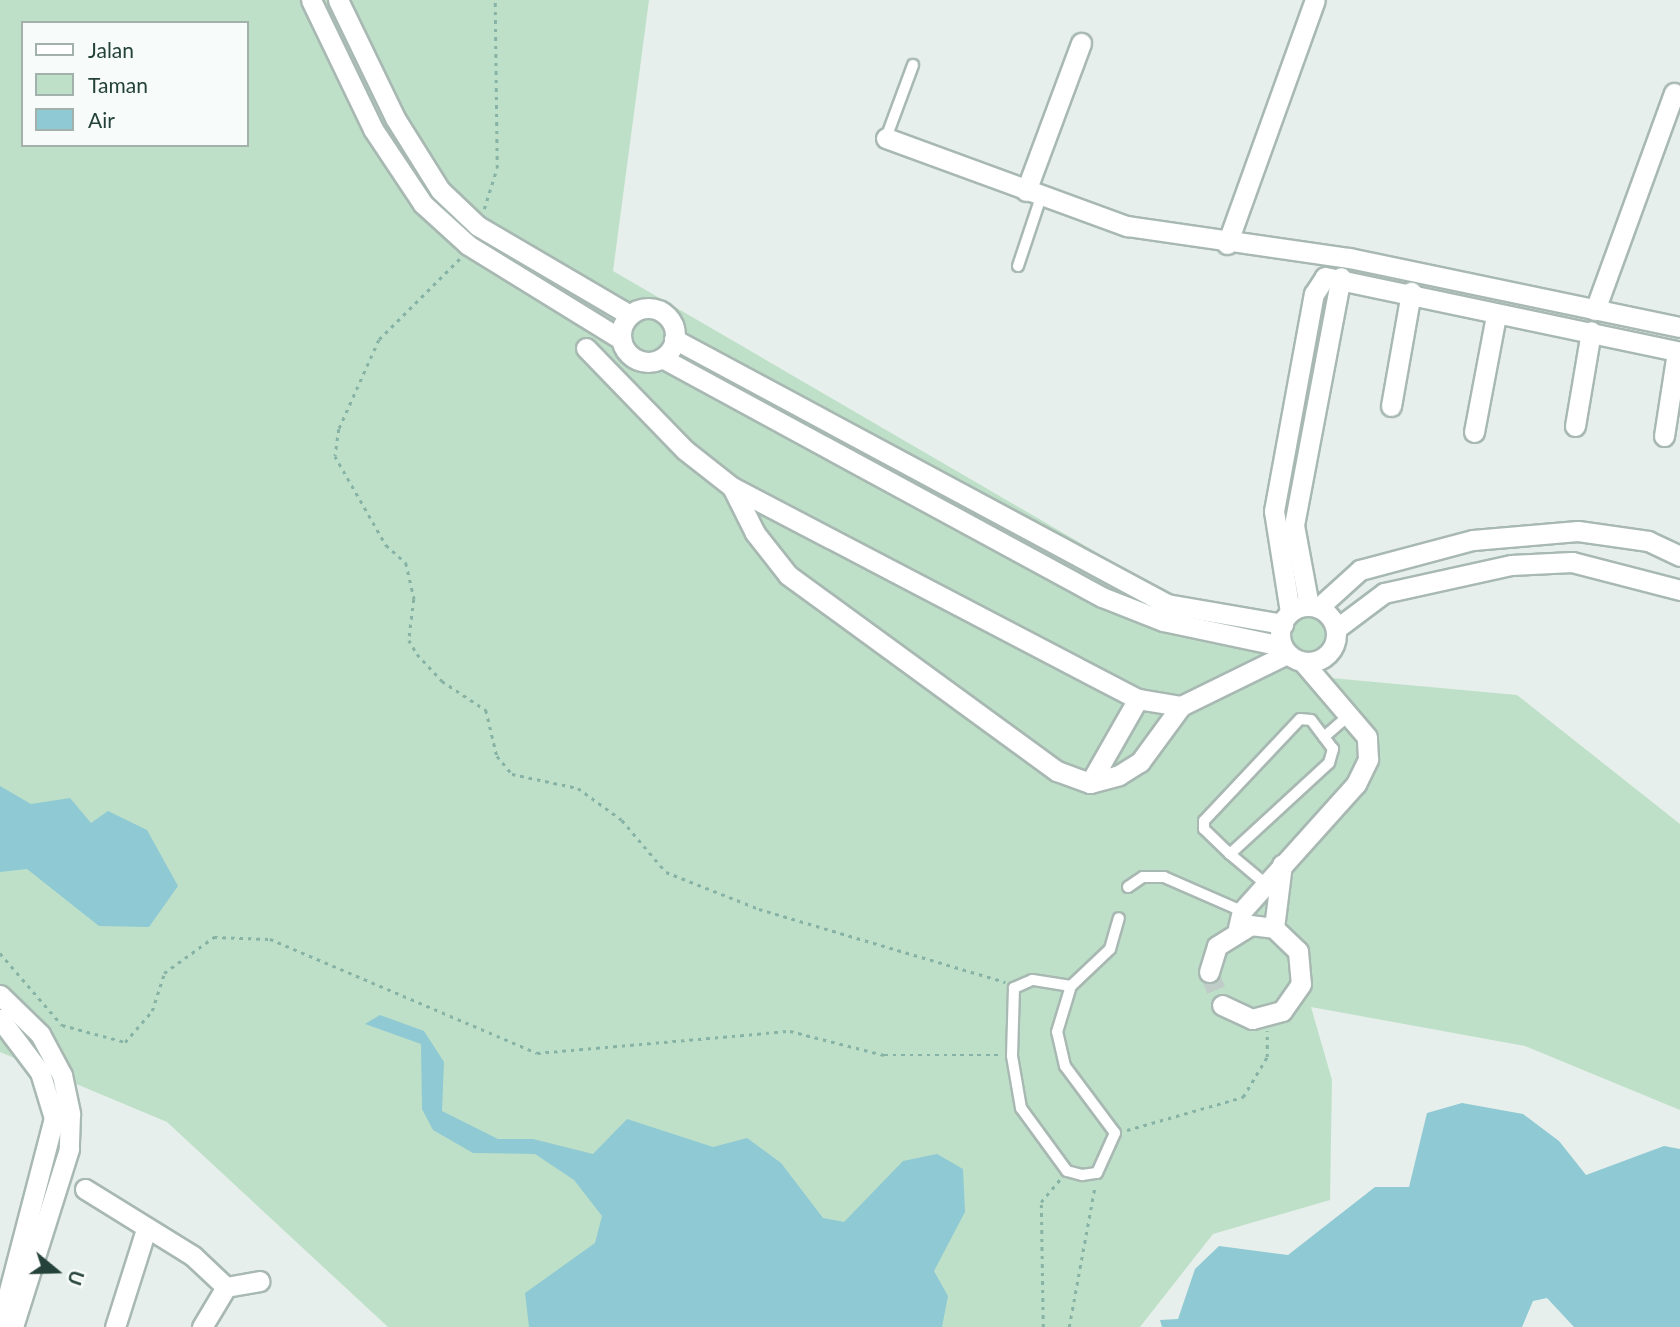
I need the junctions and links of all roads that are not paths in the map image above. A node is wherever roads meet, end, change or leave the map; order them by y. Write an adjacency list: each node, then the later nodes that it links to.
1 (311, 0): 11 (street)
2 (338, 0): 9 (street)
3 (1315, 0): 10 (street)
4 (1081, 43): 8 (street)
5 (913, 65): 7 (lane)
6 (1674, 93): 14 (street)
7 (886, 138): 8 (street)
8 (1033, 194): 10 (street); 12 (lane)
9 (478, 226): 11 (street); 15 (street)
10 (1227, 244): 14 (street)
11 (468, 245): 19 (street)
12 (1018, 266)
13 (1411, 292): 16 (street); 24 (street); 32 (street)
14 (1595, 310): 17 (street)
15 (630, 315): 19 (street); 20 (street)
16 (1496, 316): 18 (street); 26 (street)
17 (1680, 327)
18 (1591, 331): 22 (street); 25 (street)
19 (621, 339): 23 (street)
20 (674, 339): 23 (street); 32 (street)
21 (586, 348): 28 (street)
22 (1679, 352): 27 (street)
23 (662, 358): 34 (street)
24 (1391, 406)
25 (1575, 426)
26 (1474, 432)
27 (1664, 436)
28 (732, 488): 35 (street); 39 (street)
29 (1680, 556): 32 (street)
30 (1680, 577): 31 (street)
31 (1680, 590): 33 (street)
32 (1300, 612): 33 (street); 34 (street)
33 (1336, 629): 34 (street)
34 (1291, 654): 36 (street); 37 (street)
35 (1138, 699): 36 (street); 39 (street)
36 (1181, 706): 39 (street)
37 (1350, 714): 38 (lane); 42 (street)
38 (1324, 737): 40 (lane); 40 (lane)
39 (1090, 783)
40 (1230, 853): 42 (lane)
41 (1128, 887): 44 (lane)
42 (1272, 889): 44 (street); 45 (street)
43 (1119, 918): 47 (lane)
44 (1240, 919): 45 (street); 46 (street)
45 (1273, 928): 49 (street)
46 (1209, 972)
47 (1071, 986): 47 (lane)
48 (0, 995): 56 (street)
49 (1222, 1005)
50 (0, 1020): 55 (street)
51 (85, 1189): 52 (street)
52 (146, 1229): 54 (street); 57 (street)
53 (259, 1281): 54 (street)
54 (226, 1287): 58 (street)
55 (0, 1325)
56 (13, 1327)
57 (115, 1327)
58 (202, 1327)

